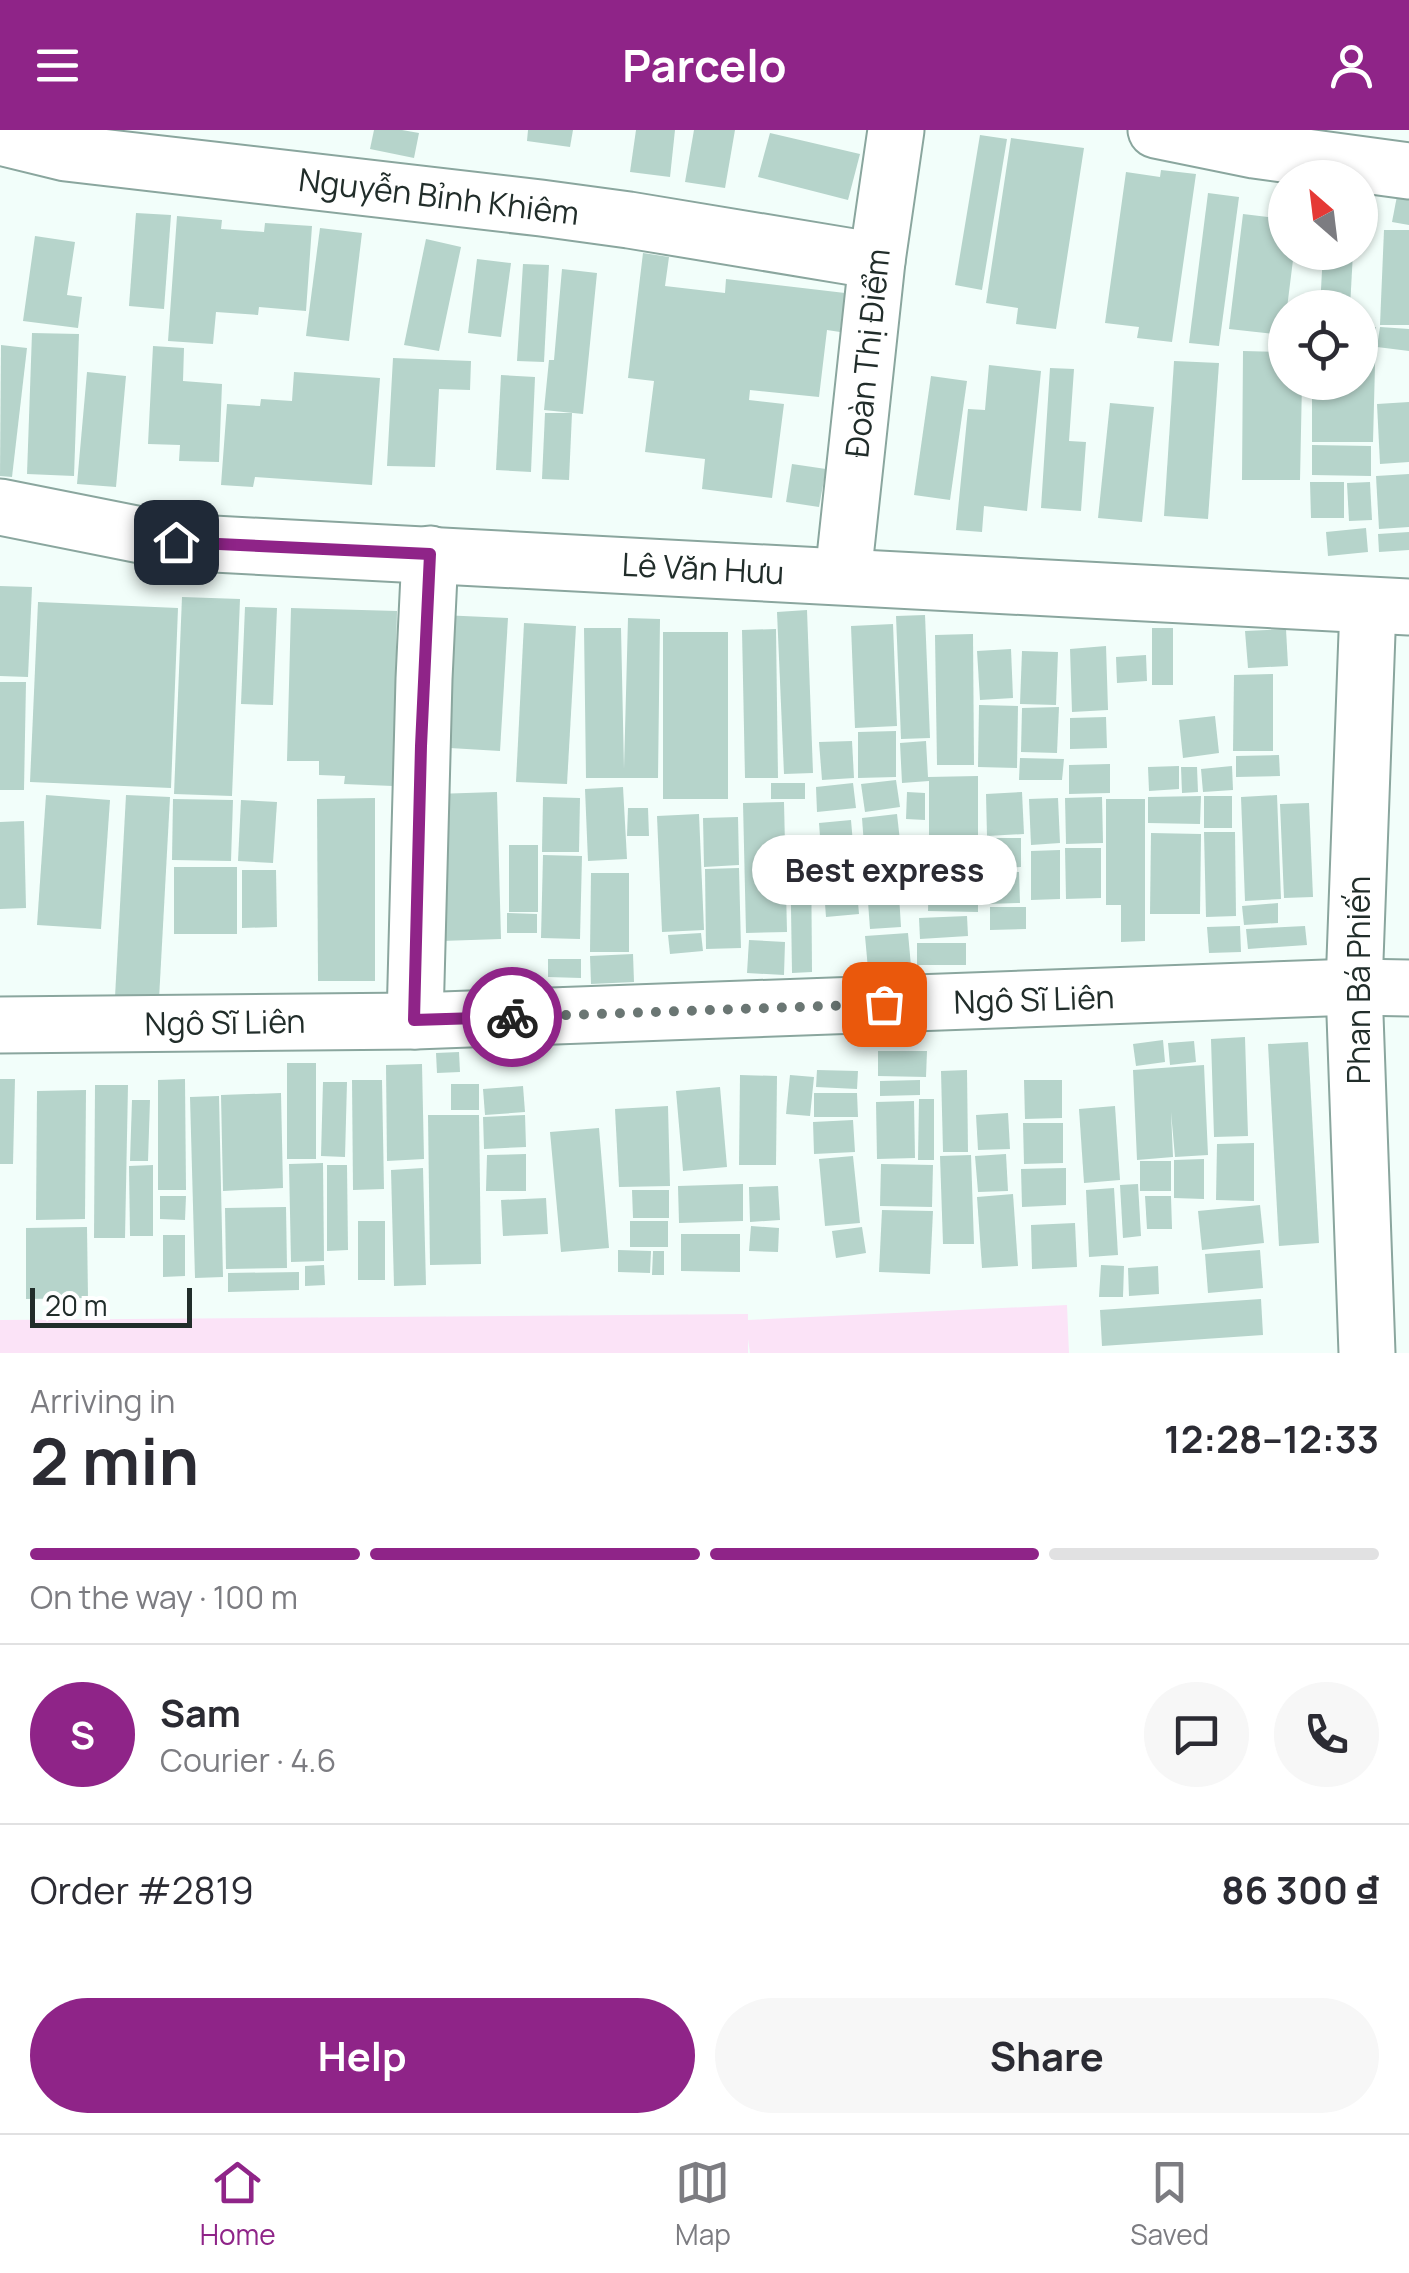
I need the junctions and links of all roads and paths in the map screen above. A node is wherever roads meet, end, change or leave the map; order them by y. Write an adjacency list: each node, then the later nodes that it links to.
1 (896, 130): 5 (street, Đoàn Thị Điểm)
2 (1156, 130): 4 (street)
3 (0, 137): 5 (street, Nguyễn Bỉnh Khiêm)
4 (1409, 171)
5 (877, 261): 8 (street, Đoàn Thị Điểm)
6 (0, 507): 7 (street, Lê Văn Hưu)
7 (430, 554): 8 (street, Lê Văn Hưu); 12 (street)
8 (842, 576): 9 (street, Lê Văn Hưu)
9 (1389, 607): 10 (street, Phan Bá Phiến)
10 (1354, 988): 11 (street, Ngô Sĩ Liên); 12 (street, Ngô Sĩ Liên); 14 (street, Phan Bá Phiến)
11 (1409, 988)
12 (414, 1020): 13 (street, Ngô Sĩ Liên)
13 (0, 1025)
14 (1367, 1353)

